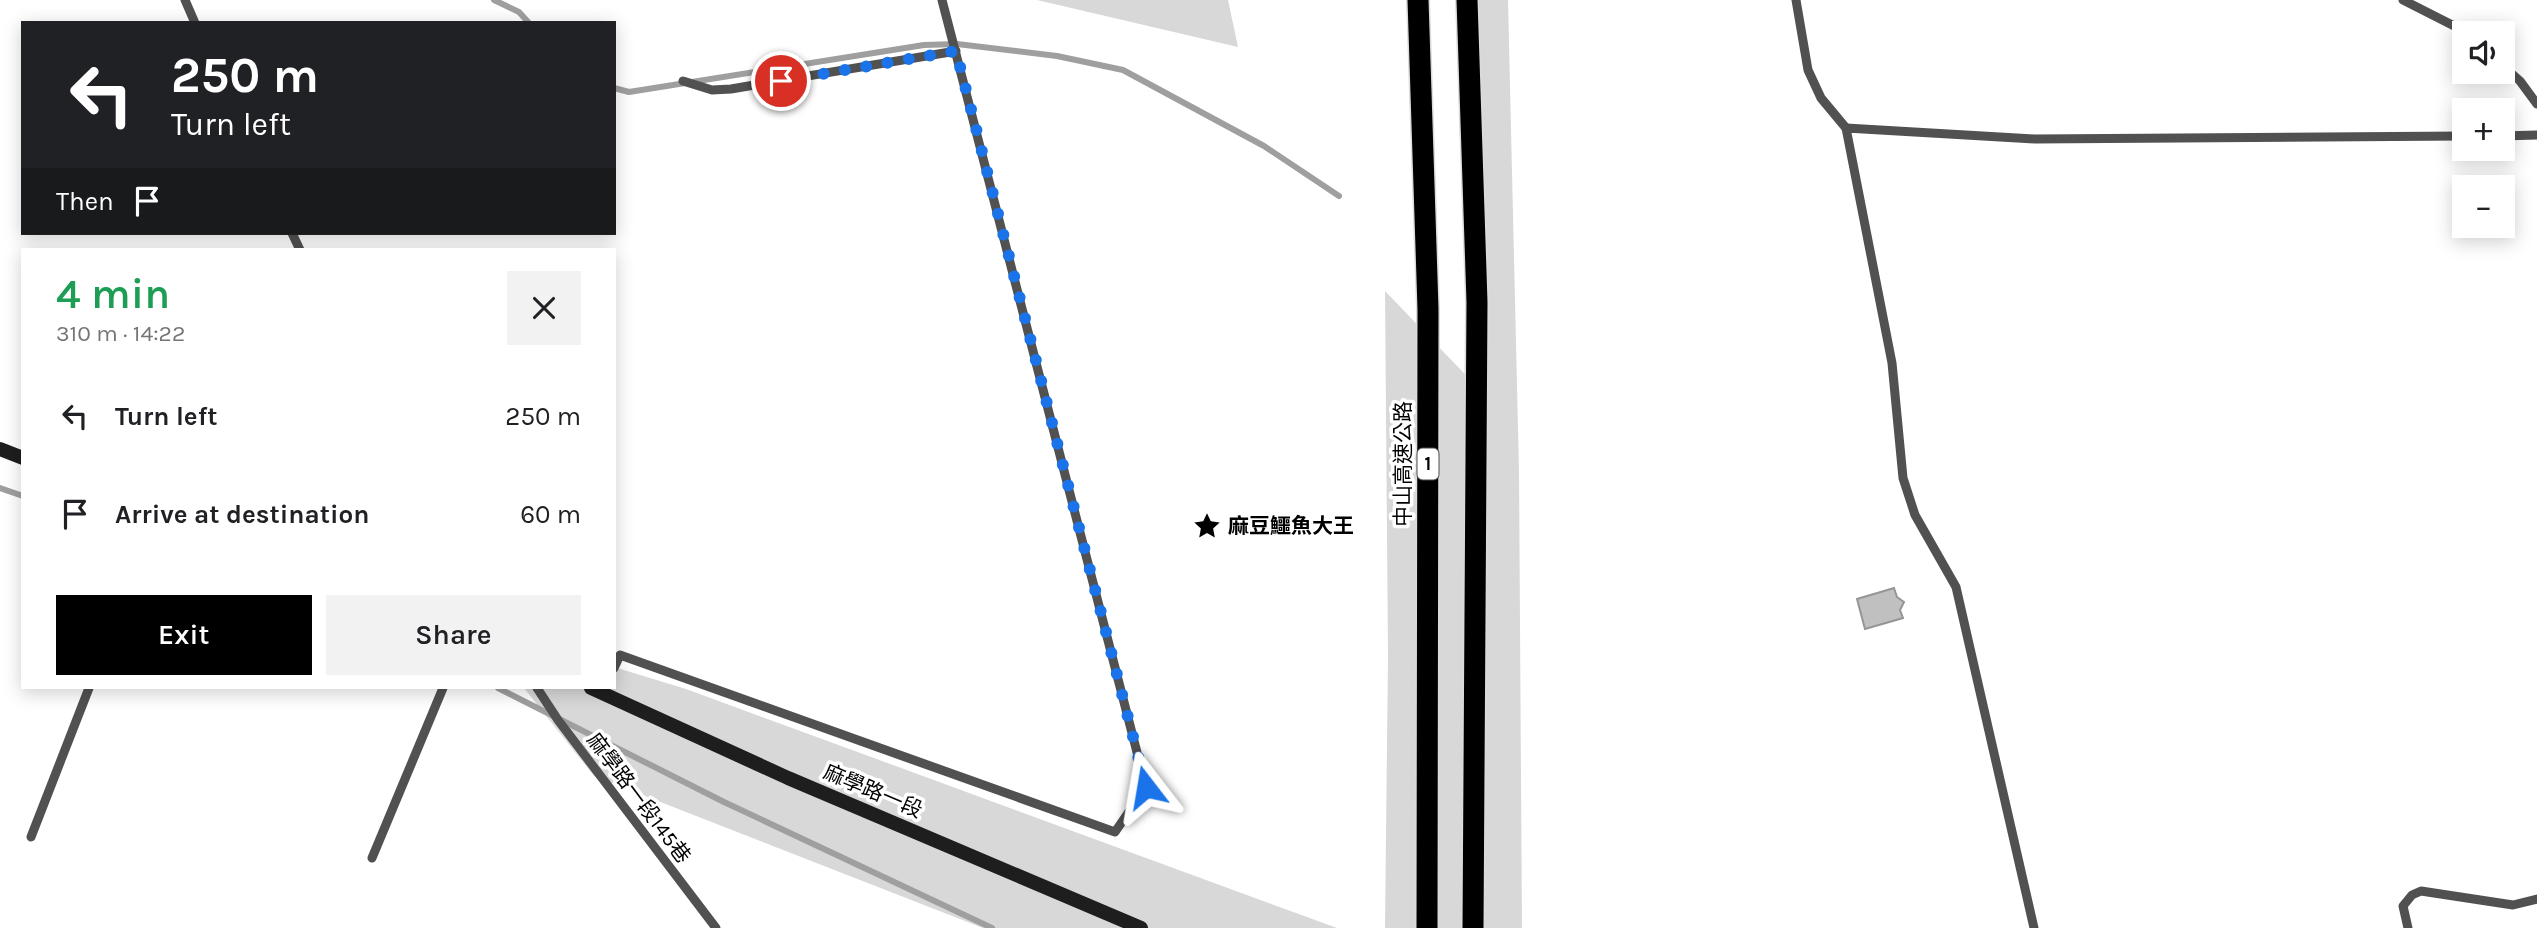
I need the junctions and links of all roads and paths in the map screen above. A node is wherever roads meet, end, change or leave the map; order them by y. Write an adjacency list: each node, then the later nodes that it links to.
1 (185, 0): 7 (lane)
2 (942, 0): 9 (lane)
3 (1418, 0): 29 (highway, 中山高速公路 / 1)
4 (1467, 0): 30 (highway)
5 (1796, 0): 13 (lane)
6 (2403, 0): 8 (lane)
7 (194, 21)
8 (2452, 25)
9 (956, 51): 11 (lane); 19 (lane)
10 (2515, 77): 12 (lane)
11 (683, 81)
12 (2537, 104)
13 (1846, 128): 15 (lane); 31 (lane)
14 (2537, 135): 16 (lane)
15 (2452, 136)
16 (2515, 136)
17 (0, 449): 18 (main road)
18 (21, 457)
19 (616, 664)
20 (89, 689): 24 (lane)
21 (443, 689): 25 (lane)
22 (538, 689): 27 (lane, 麻學路一段145巷)
23 (599, 689): 28 (main road, 麻學路一段)
24 (31, 837)
25 (372, 858)
26 (2537, 899): 32 (lane)
27 (716, 928)
28 (1141, 928)
29 (1426, 928)
30 (1474, 928)
31 (2034, 928)
32 (2408, 928)

